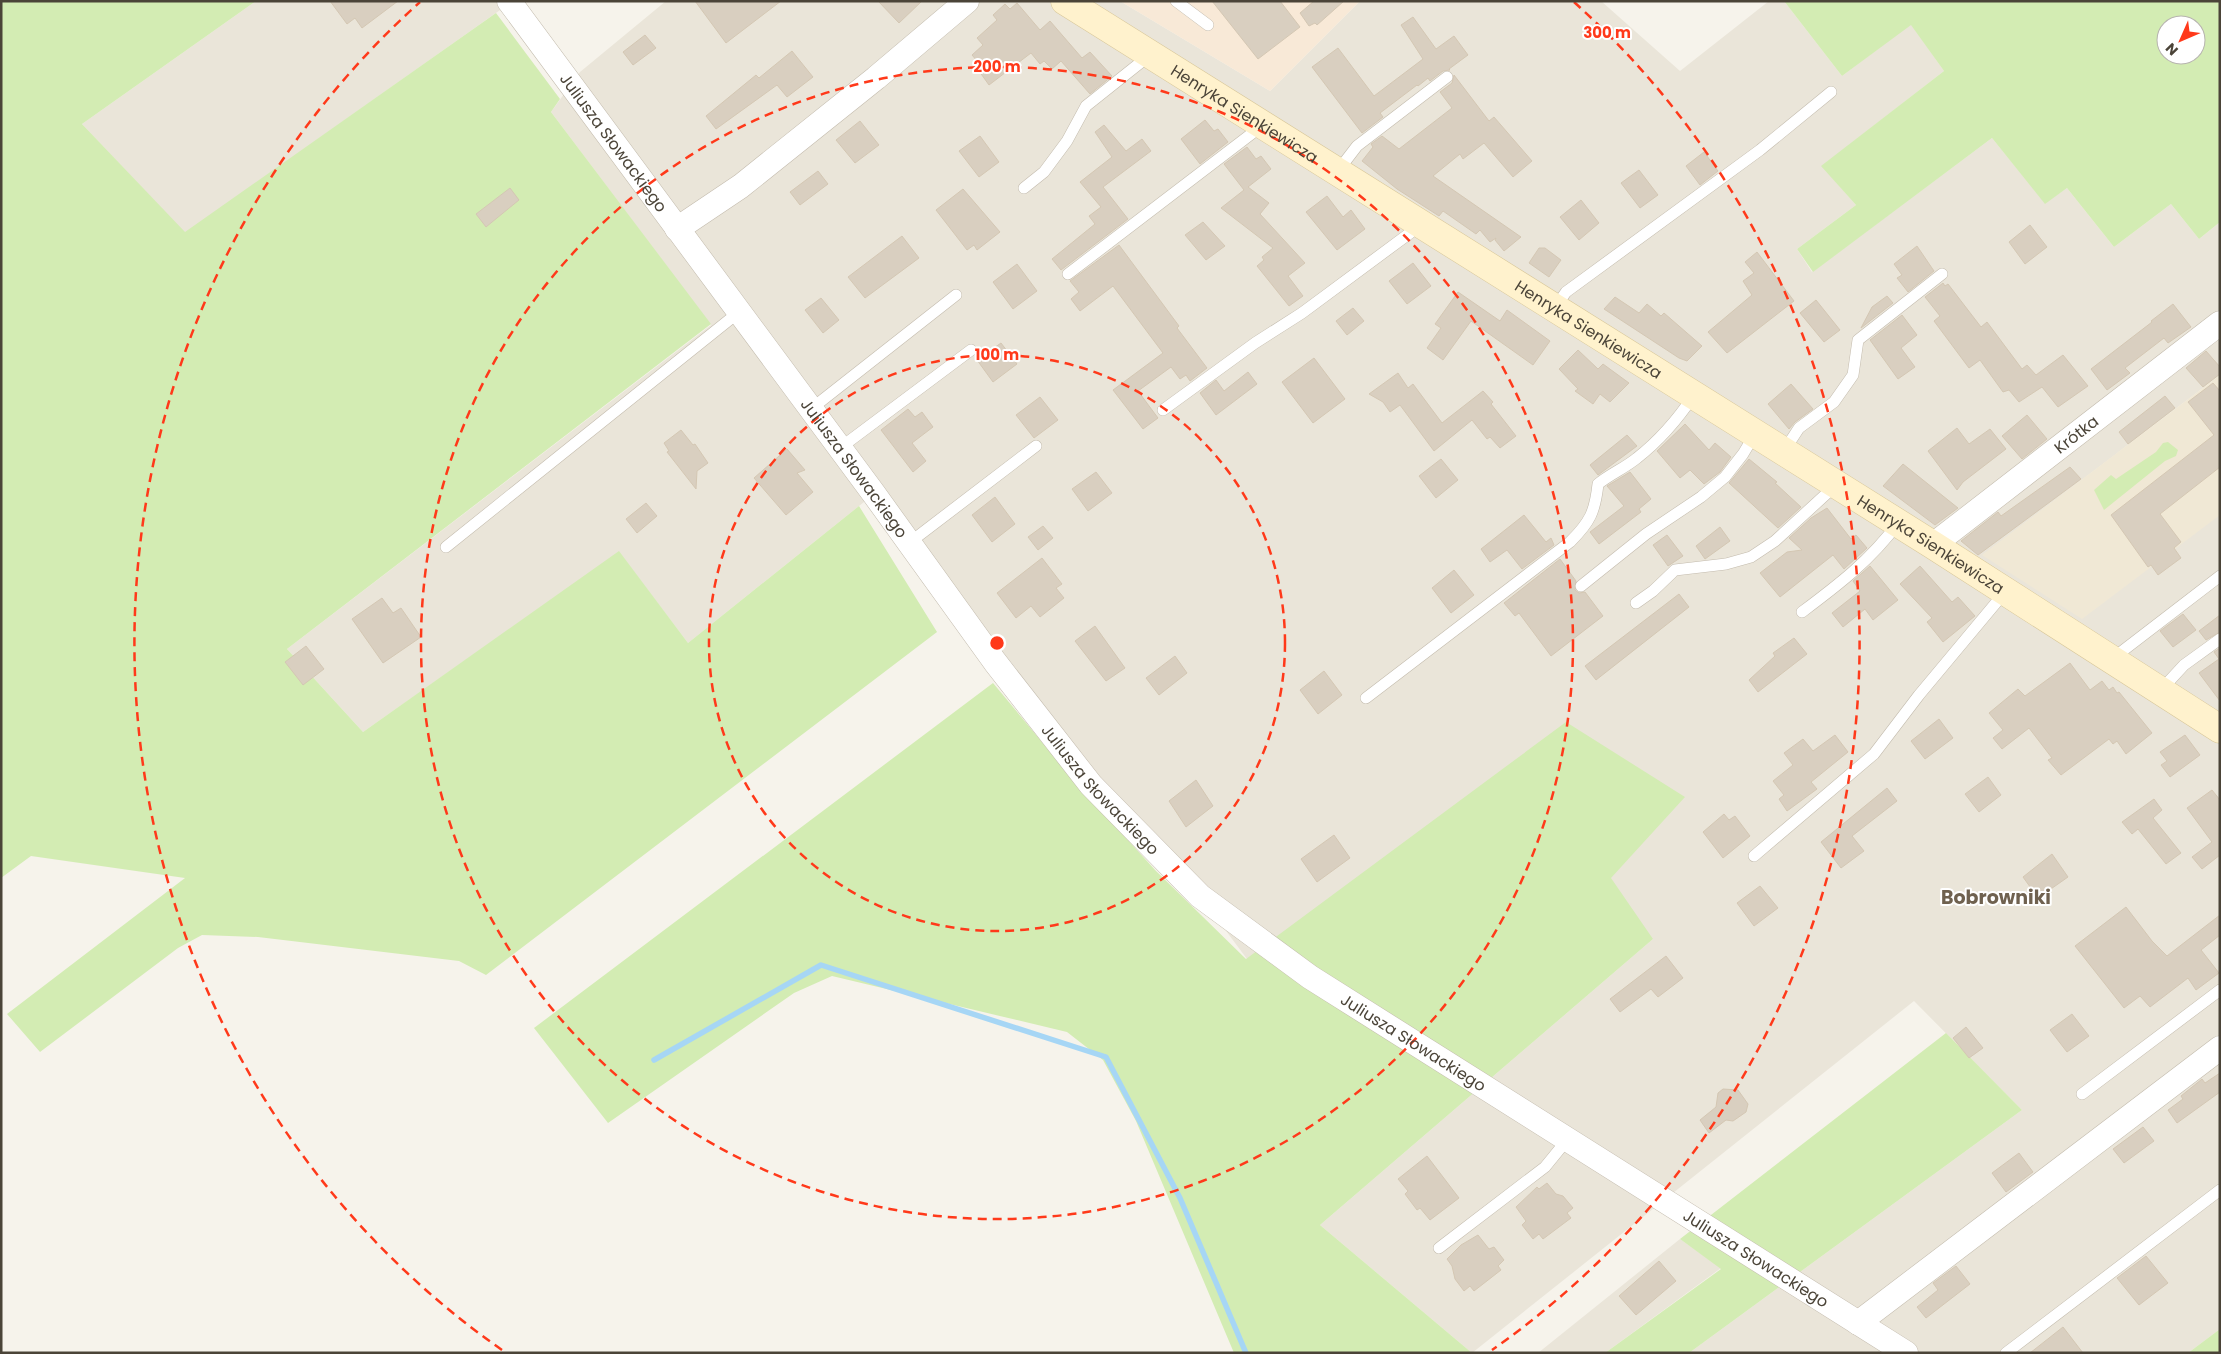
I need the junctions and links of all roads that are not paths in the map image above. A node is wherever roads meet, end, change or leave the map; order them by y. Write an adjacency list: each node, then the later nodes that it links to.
1 (509, 1): 13 (street, Juliusza Słowackiego)
2 (967, 1): 13 (street)
3 (1065, 1): 6 (street, Henryka Sienkiewicza)
4 (1176, 1): 5 (lane)
5 (1208, 25)
6 (1150, 55): 9 (street, Henryka Sienkiewicza); 11 (lane)
7 (1447, 77): 10 (lane)
8 (1831, 92): 17 (lane)
9 (1263, 125): 10 (street, Henryka Sienkiewicza); 14 (lane)
10 (1337, 172): 12 (street, Henryka Sienkiewicza)
11 (1024, 188)
12 (1418, 221): 17 (street, Henryka Sienkiewicza); 23 (lane)
13 (678, 229): 18 (street, Juliusza Słowackiego)
14 (1068, 274)
15 (1942, 274): 27 (lane)
16 (956, 296): 22 (lane)
17 (1555, 308): 21 (street, Henryka Sienkiewicza)
18 (738, 312): 22 (street, Juliusza Słowackiego); 32 (lane)
19 (2220, 323): 31 (street, Krótka)
20 (972, 350): 26 (lane)
21 (1694, 396): 24 (street, Henryka Sienkiewicza); 41 (lane)
22 (811, 409): 26 (street, Juliusza Słowackiego)
23 (1163, 410)
24 (1755, 434): 27 (street, Henryka Sienkiewicza); 34 (lane)
25 (1036, 446): 30 (lane)
26 (840, 448): 30 (street, Juliusza Słowackiego)
27 (1784, 451): 28 (street, Henryka Sienkiewicza)
28 (1836, 484): 29 (street, Henryka Sienkiewicza); 36 (lane)
29 (1898, 523): 31 (street, Henryka Sienkiewicza); 37 (lane)
30 (909, 543): 47 (street, Juliusza Słowackiego)
31 (1933, 545): 35 (street, Henryka Sienkiewicza)
32 (446, 547)
33 (2220, 576): 39 (lane)
34 (1582, 586)
35 (2005, 592): 39 (street, Henryka Sienkiewicza); 43 (lane)
36 (1636, 603)
37 (1802, 612)
38 (2220, 639): 40 (lane)
39 (2112, 659): 40 (street, Henryka Sienkiewicza)
40 (2160, 690): 42 (street, Henryka Sienkiewicza)
41 (1366, 698)
42 (2220, 729)
43 (1754, 856)
44 (2220, 990): 46 (lane)
45 (2220, 1048): 50 (street)
46 (2082, 1094)
47 (1567, 1140): 49 (lane); 50 (street, Juliusza Słowackiego)
48 (2220, 1190): 52 (lane)
49 (1438, 1248)
50 (1858, 1323): 51 (street, Juliusza Słowackiego)
51 (1906, 1353)
52 (2006, 1353)

